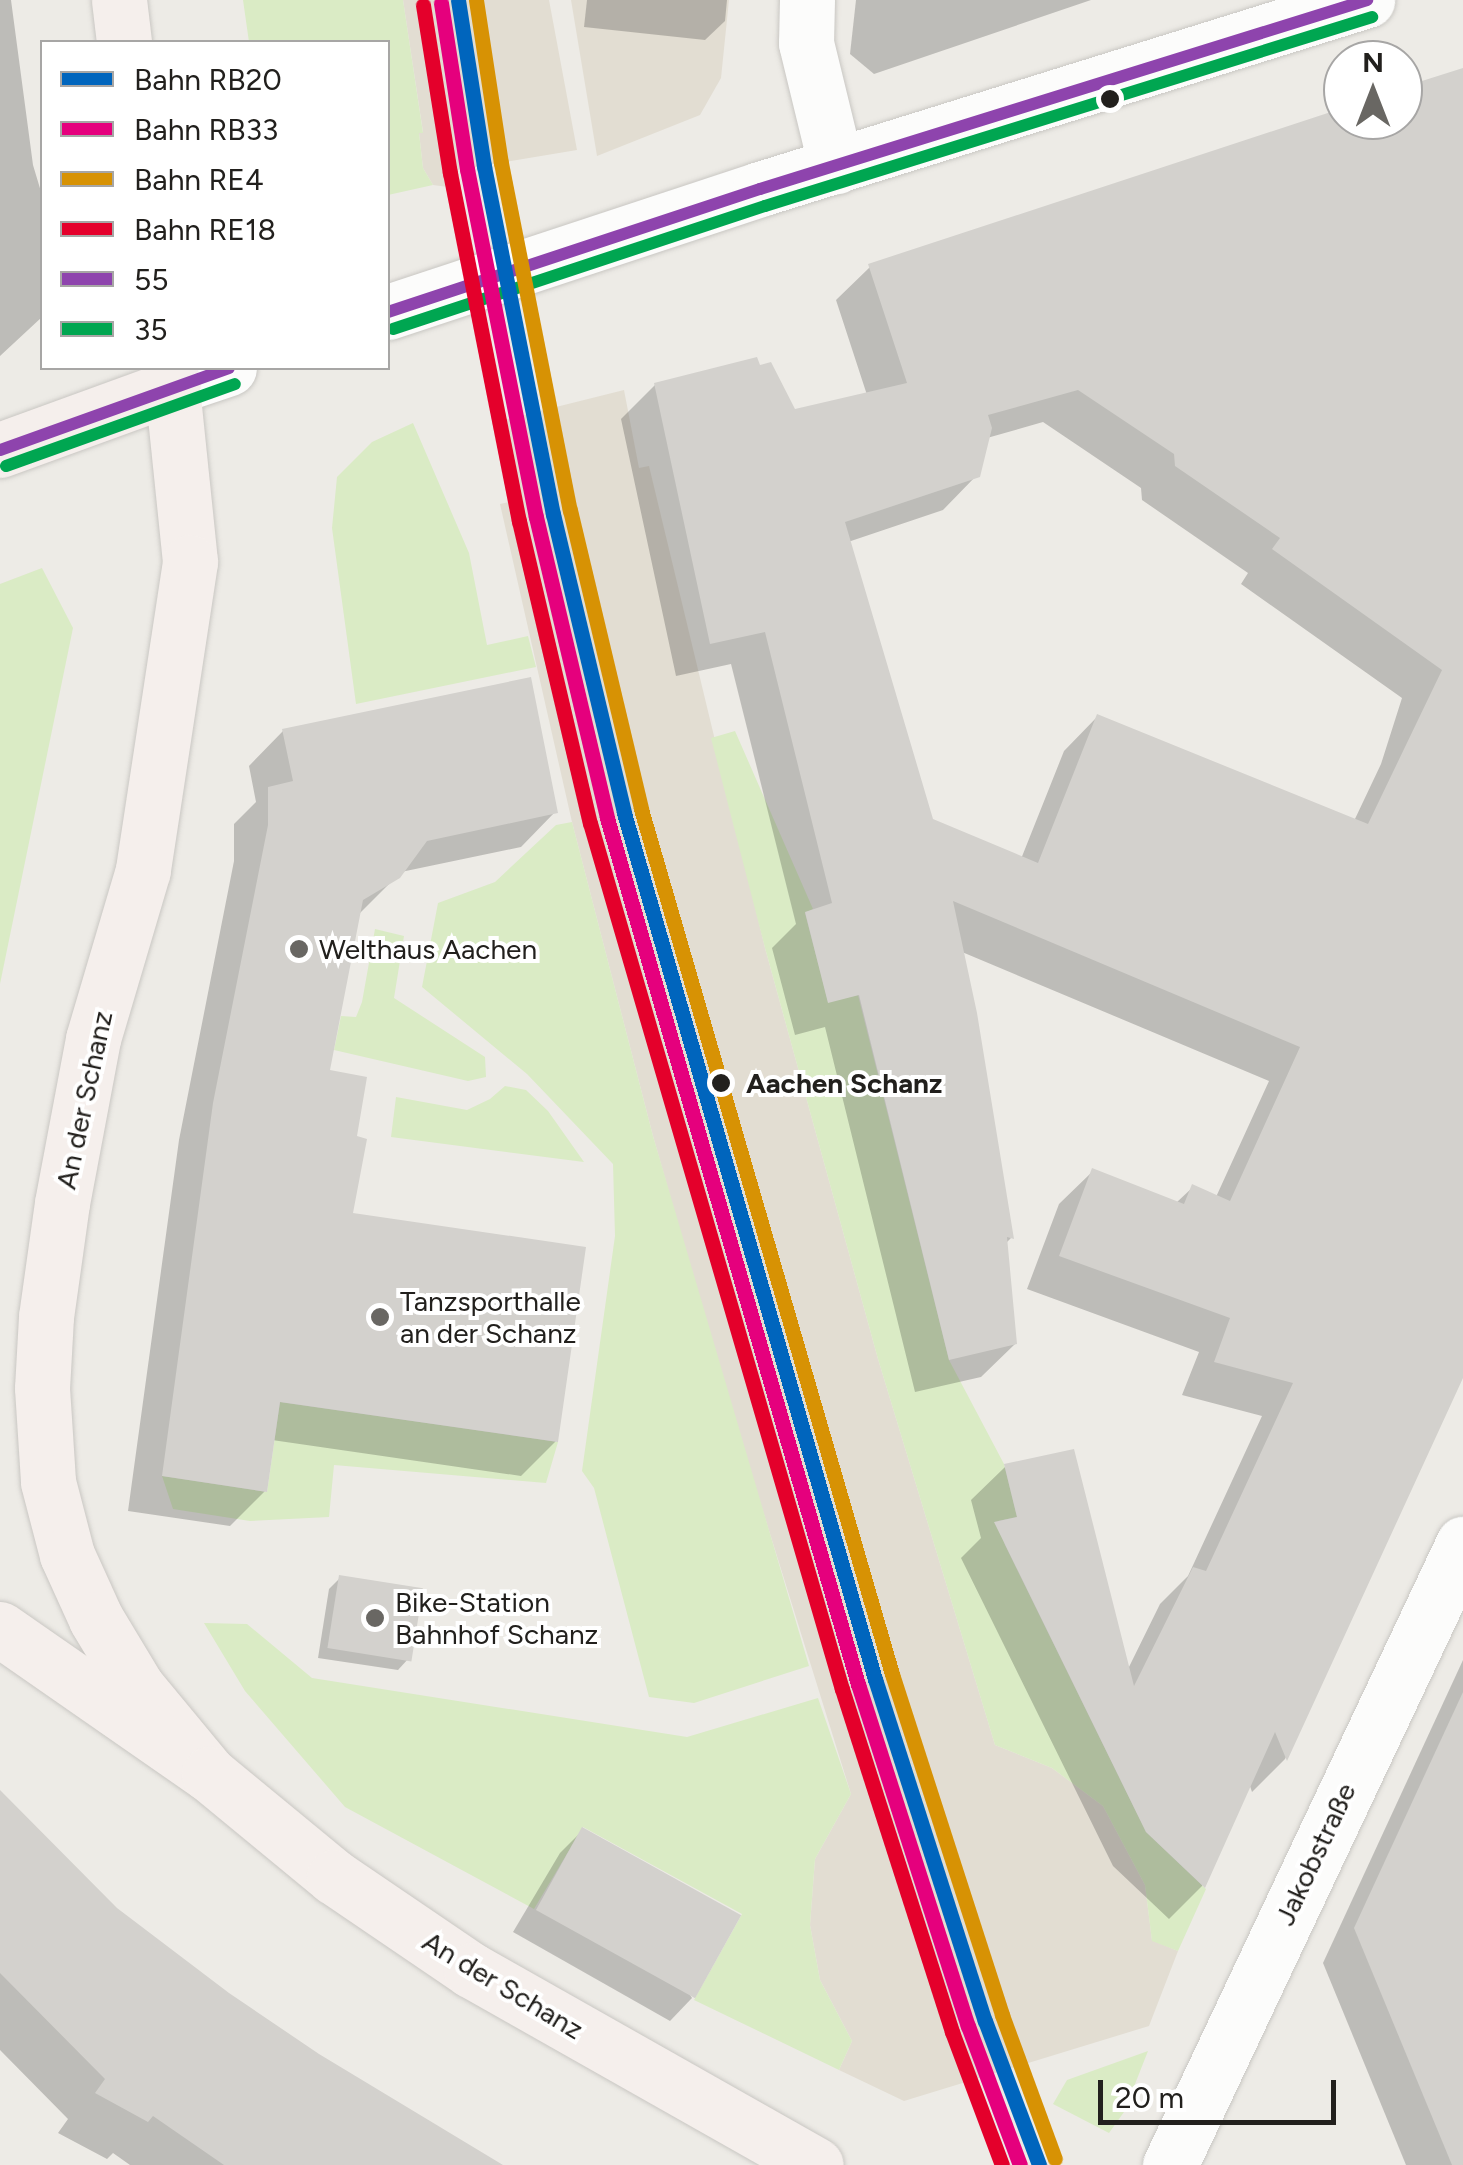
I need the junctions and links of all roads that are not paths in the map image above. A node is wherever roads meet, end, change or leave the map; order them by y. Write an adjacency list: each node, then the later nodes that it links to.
1 (119, 0): 4 (main road)
2 (808, 0): 5 (street)
3 (1368, 0): 5 (street)
4 (124, 40)
5 (836, 166): 6 (street)
6 (390, 311)
7 (216, 370): 8 (street)
8 (172, 377): 9 (main road); 12 (main road, An der Schanz)
9 (0, 450)
10 (1463, 1544): 14 (street, Jakobstraße)
11 (0, 1629): 12 (main road, An der Schanz)
12 (210, 1774): 13 (main road, An der Schanz)
13 (816, 2165)
14 (1170, 2165)

